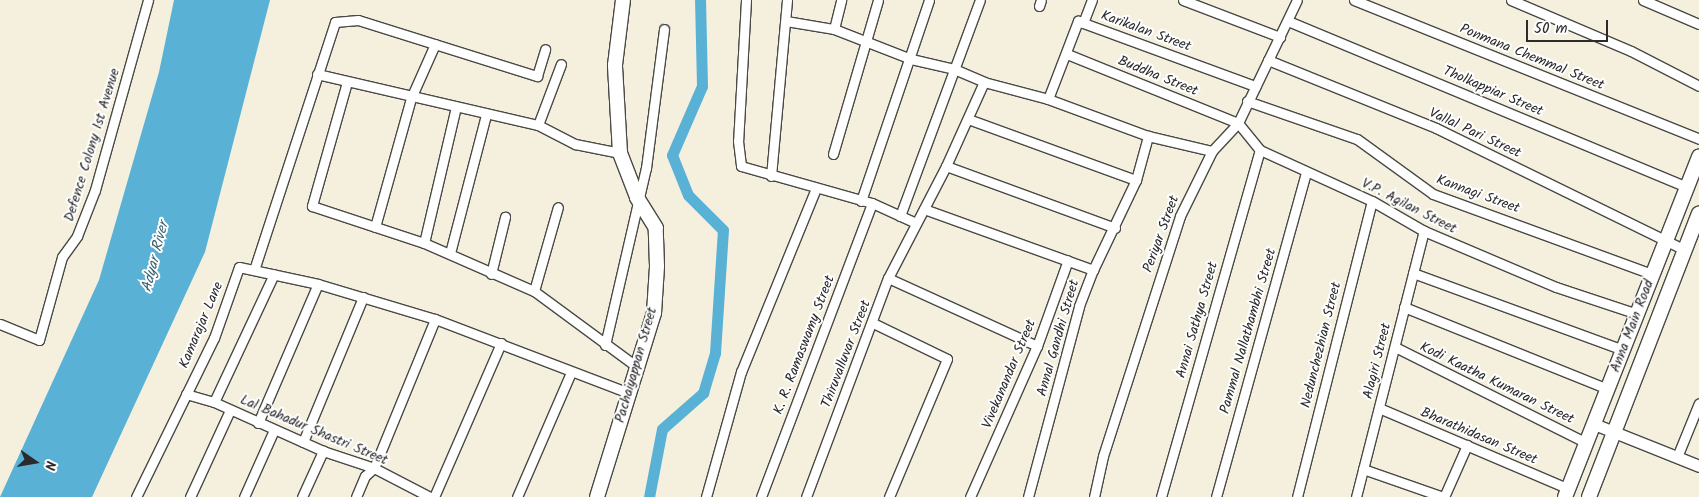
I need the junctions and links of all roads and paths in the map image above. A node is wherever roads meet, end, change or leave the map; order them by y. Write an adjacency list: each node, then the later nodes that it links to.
1 (148, 0): 88 (street, Defence Colony 1st Avenue)
2 (623, 0): 47 (main road, Pachaiyappan Street)
3 (746, 0): 52 (street)
4 (787, 0): 15 (street)
5 (841, 0): 20 (street)
6 (878, 0): 22 (street)
7 (929, 0): 26 (street)
8 (980, 0): 29 (street)
9 (1092, 0): 17 (street)
10 (1184, 0): 21 (street)
11 (1297, 0): 16 (street, Periyar Street)
12 (1354, 0): 44 (street, Ponmana Chemmal Street)
13 (1511, 0): 34 (street)
14 (1643, 0): 18 (street)
15 (786, 21): 20 (street); 52 (street)
16 (1288, 21): 21 (street, Periyar Street); 54 (street, Tholkappiar Street)
17 (1083, 23): 25 (street, Karikalan Street); 33 (street, Karikalan Street)
18 (1699, 24)
19 (664, 29): 56 (street)
20 (834, 29): 22 (street)
21 (1280, 37): 27 (street, Periyar Street)
22 (865, 41): 26 (street); 48 (street)
23 (435, 44): 24 (street); 30 (street); 35 (street)
24 (545, 49)
25 (1067, 54): 36 (street, Karikalan Street); 41 (street, Buddha Street)
26 (911, 59): 29 (street); 57 (street)
27 (1268, 60): 33 (street, Periyar Street); 69 (street, Vallal Pari Street)
28 (561, 64): 42 (street)
29 (954, 69): 32 (street); 63 (street)
30 (317, 74): 31 (street); 74 (street)
31 (347, 82): 35 (street); 66 (street)
32 (984, 82): 36 (street); 40 (street, Thiruvalluvar Street)
33 (1255, 86): 37 (street, Periyar Street)
34 (1699, 86)
35 (411, 98): 38 (street); 66 (street)
36 (1048, 100): 43 (street)
37 (1247, 101): 41 (street, Periyar Street); 79 (street, Kannagi Street)
38 (456, 106): 39 (street); 70 (street)
39 (486, 115): 42 (street); 72 (street)
40 (968, 119): 50 (street, Thiruvalluvar Street); 53 (street)
41 (1238, 123): 45 (street, V.P. Agilan Street); 46 (street, Periyar Street)
42 (538, 125): 47 (street)
43 (1148, 136): 46 (street); 53 (street, Annal Gandhi Street)
44 (1699, 138)
45 (1260, 150): 51 (street, V.P. Agilan Street); 132 (street, Annai Sathya Street)
46 (1212, 151): 131 (street, Periyar Street)
47 (620, 153): 56 (main road, Pachaiyappan Street)
48 (833, 154)
49 (1699, 156): 54 (main road, Anna Main Road)
50 (946, 166): 61 (street, Thiruvalluvar Street); 67 (street)
51 (1306, 172): 58 (street, V.P. Agilan Street); 133 (street, Pammal Nallathambhi Street)
52 (771, 176): 55 (street)
53 (1136, 180): 67 (street, Annal Gandhi Street)
54 (1687, 187): 69 (main road, Anna Main Road)
55 (816, 188): 57 (street); 125 (street)
56 (637, 197): 90 (street); 94 (main road, Pachaiyappan Street)
57 (861, 201): 59 (street)
58 (1372, 201): 68 (street, V.P. Agilan Street); 134 (street, Nedunchezhian Street)
59 (872, 203): 63 (street); 126 (street, K. R. Ramaswamy Street)
60 (558, 207): 82 (street)
61 (924, 209): 65 (street, Thiruvalluvar Street); 73 (street)
62 (1699, 214): 71 (main road, Anna Main Road)
63 (900, 216): 65 (street)
64 (505, 217): 78 (street)
65 (916, 223): 80 (street, Thiruvalluvar Street)
66 (375, 227): 70 (street)
67 (1115, 228): 75 (street, Annal Gandhi Street)
68 (1424, 231): 76 (street, Alagiri Street); 85 (street, V.P. Agilan Street)
69 (1666, 239): 71 (street, Vallal Pari Street); 79 (main road, Anna Main Road)
70 (424, 243): 72 (street)
71 (1685, 250): 106 (main road, Anna Main Road)
72 (450, 253): 78 (street)
73 (1068, 260): 75 (street); 91 (street, Vivekanandar Street)
74 (254, 270): 77 (street); 98 (street, Kamarajar Lane)
75 (1093, 270): 130 (street, Annal Gandhi Street)
76 (1413, 273): 84 (street, Alagiri Street); 93 (street)
77 (274, 274): 81 (street); 99 (street)
78 (491, 274): 82 (street)
79 (1652, 274): 85 (main road, Anna Main Road)
80 (888, 278): 87 (street, Thiruvalluvar Street); 91 (street)
81 (318, 284): 83 (street); 103 (street)
82 (534, 291): 90 (street)
83 (363, 297): 86 (street); 107 (street)
84 (1404, 307): 92 (street, Alagiri Street); 96 (street)
85 (1637, 314): 93 (main road, Anna Main Road)
86 (435, 319): 89 (street); 113 (street)
87 (873, 323): 127 (street, Thiruvalluvar Street); 128 (street)
88 (0, 324)
89 (501, 343): 95 (street); 122 (street)
90 (605, 346): 94 (street)
91 (1037, 346): 129 (street, Vivekanandar Street)
92 (1395, 348): 101 (street, Alagiri Street); 108 (street, Kodi Kaatha Kumaran Street)
93 (1623, 350): 96 (main road, Anna Main Road)
94 (637, 367): 97 (main road, Pachaiyappan Street)
95 (572, 372): 97 (street); 123 (street)
96 (1608, 389): 104 (main road, Anna Main Road)
97 (629, 393): 124 (main road, Pachaiyappan Street)
98 (186, 394): 99 (street, Lal Bahadur Shastri Street); 116 (street, Kamarajar Lane)
99 (214, 402): 102 (street, Lal Bahadur Shastri Street)
100 (1699, 403): 111 (street)
101 (1378, 408): 109 (street, Bharathidasan Street); 114 (street, Alagiri Street)
102 (230, 410): 103 (street, Lal Bahadur Shastri Street); 117 (street)
103 (258, 423): 105 (street, Lal Bahadur Shastri Street)
104 (1594, 424): 106 (street); 108 (main road, Anna Main Road)
105 (274, 430): 107 (street, Lal Bahadur Shastri Street); 118 (street)
106 (1614, 432): 111 (street); 137 (main road, Anna Main Road)
107 (303, 442): 110 (street, Lal Bahadur Shastri Street)
108 (1587, 443): 115 (main road, Anna Main Road)
109 (1467, 445): 115 (street, Bharathidasan Street); 136 (street)
110 (323, 451): 113 (street, Lal Bahadur Shastri Street); 119 (street)
111 (1677, 457): 112 (street)
112 (1699, 466)
113 (374, 468): 120 (street); 121 (street, Lal Bahadur Shastri Street)
114 (1363, 469): 135 (street, Alagiri Street); 136 (street)
115 (1567, 493)
116 (136, 497)
117 (190, 497)
118 (244, 497)
119 (302, 497)
120 (356, 497)
121 (430, 497)
122 (434, 497)
123 (517, 497)
124 (596, 497)
125 (706, 497)
126 (761, 497)
127 (806, 497)
128 (889, 497)
129 (970, 497)
130 (1028, 497)
131 (1094, 497)
132 (1160, 497)
133 (1216, 497)
134 (1297, 497)
135 (1356, 497)
136 (1444, 497)
137 (1589, 497)

